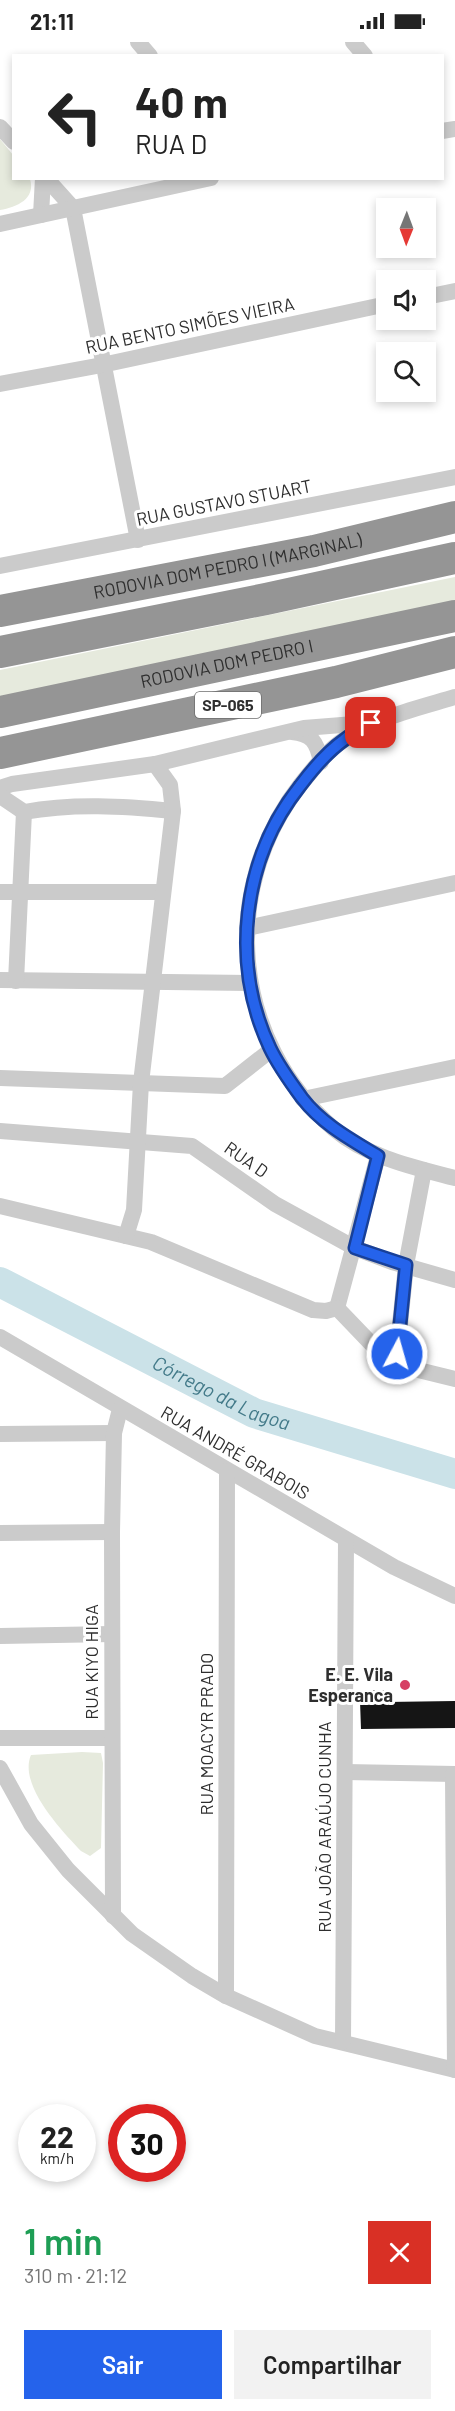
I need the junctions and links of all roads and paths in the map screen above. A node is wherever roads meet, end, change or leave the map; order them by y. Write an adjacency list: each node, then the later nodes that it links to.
1 (138, 42): 3 (street)
2 (353, 42): 4 (street)
3 (148, 54)
4 (363, 54)
5 (0, 127): 6 (street)
6 (12, 140)
7 (44, 180): 11 (street)
8 (46, 180): 10 (street)
9 (202, 180): 10 (street)
10 (73, 208): 11 (street); 16 (street)
11 (41, 215): 12 (street)
12 (0, 224)
13 (455, 291): 14 (street)
14 (436, 295)
15 (376, 306): 16 (street, RUA BENTO SIMÕES VIEIRA)
16 (102, 365): 17 (street, RUA BENTO SIMÕES VIEIRA); 20 (street)
17 (0, 384)
18 (455, 477): 20 (street, RUA GUSTAVO STUART)
19 (455, 517): 23 (highway, RODOVIA DOM PEDRO I (MARGINAL))
20 (138, 540): 22 (street, RUA GUSTAVO STUART)
21 (455, 558): 25 (highway)
22 (0, 566)
23 (0, 611)
24 (455, 616): 28 (highway, RODOVIA DOM PEDRO I / SP-065)
25 (0, 652)
26 (455, 652): 31 (highway, SP-065)
27 (455, 697): 29 (street)
28 (0, 712)
29 (371, 723): 30 (street); 32 (street)
30 (291, 732): 32 (street); 33 (street)
31 (0, 753)
32 (321, 762): 42 (street)
33 (155, 764): 34 (street); 36 (street)
34 (0, 788)
35 (0, 796): 37 (street)
36 (173, 811): 37 (street); 41 (street)
37 (24, 812): 40 (street)
38 (455, 883): 42 (street)
39 (0, 892): 40 (street)
40 (19, 892): 41 (street); 43 (street)
41 (162, 892): 45 (street)
42 (247, 928): 44 (street)
43 (8, 981): 45 (street)
44 (250, 983): 45 (street); 46 (street)
45 (153, 984): 49 (street)
46 (271, 1050): 49 (street); 50 (street)
47 (455, 1067): 50 (street)
48 (0, 1078): 49 (street)
49 (141, 1083): 52 (street)
50 (303, 1099): 53 (street)
51 (0, 1131): 52 (street, RUA D)
52 (139, 1141): 57 (street); 58 (street, RUA D)
53 (378, 1156): 54 (street); 58 (street)
54 (424, 1170): 55 (street); 59 (street)
55 (455, 1178)
56 (0, 1206): 57 (street)
57 (126, 1236): 61 (street)
58 (355, 1248): 59 (street, RUA D); 61 (street)
59 (406, 1265): 60 (street, RUA D); 63 (street)
60 (455, 1280)
61 (337, 1308): 63 (street)
62 (0, 1337): 65 (street, RUA ANDRÉ GRABOIS)
63 (401, 1364): 64 (street)
64 (455, 1378)
65 (120, 1409): 66 (street, RUA KIYO HIGA); 68 (street, RUA ANDRÉ GRABOIS)
66 (114, 1433): 67 (street); 69 (street, RUA KIYO HIGA)
67 (0, 1434)
68 (227, 1471): 71 (street, RUA ANDRÉ GRABOIS); 81 (street, RUA MOACYR PRADO)
69 (112, 1532): 70 (street); 73 (street, RUA KIYO HIGA)
70 (0, 1533)
71 (346, 1540): 72 (street, RUA ANDRÉ GRABOIS); 78 (street, RUA JOÃO ARAÚJO CUNHA)
72 (455, 1596)
73 (112, 1634): 74 (street); 76 (street, RUA KIYO HIGA)
74 (0, 1636)
75 (0, 1738): 76 (street)
76 (112, 1738): 80 (street, RUA KIYO HIGA)
77 (0, 1768): 80 (street)
78 (345, 1772): 79 (street); 82 (street, RUA JOÃO ARAÚJO CUNHA)
79 (454, 1774): 83 (street)
80 (113, 1916): 81 (street)
81 (226, 1996): 82 (street)
82 (343, 2042): 83 (street)
83 (455, 2070)

